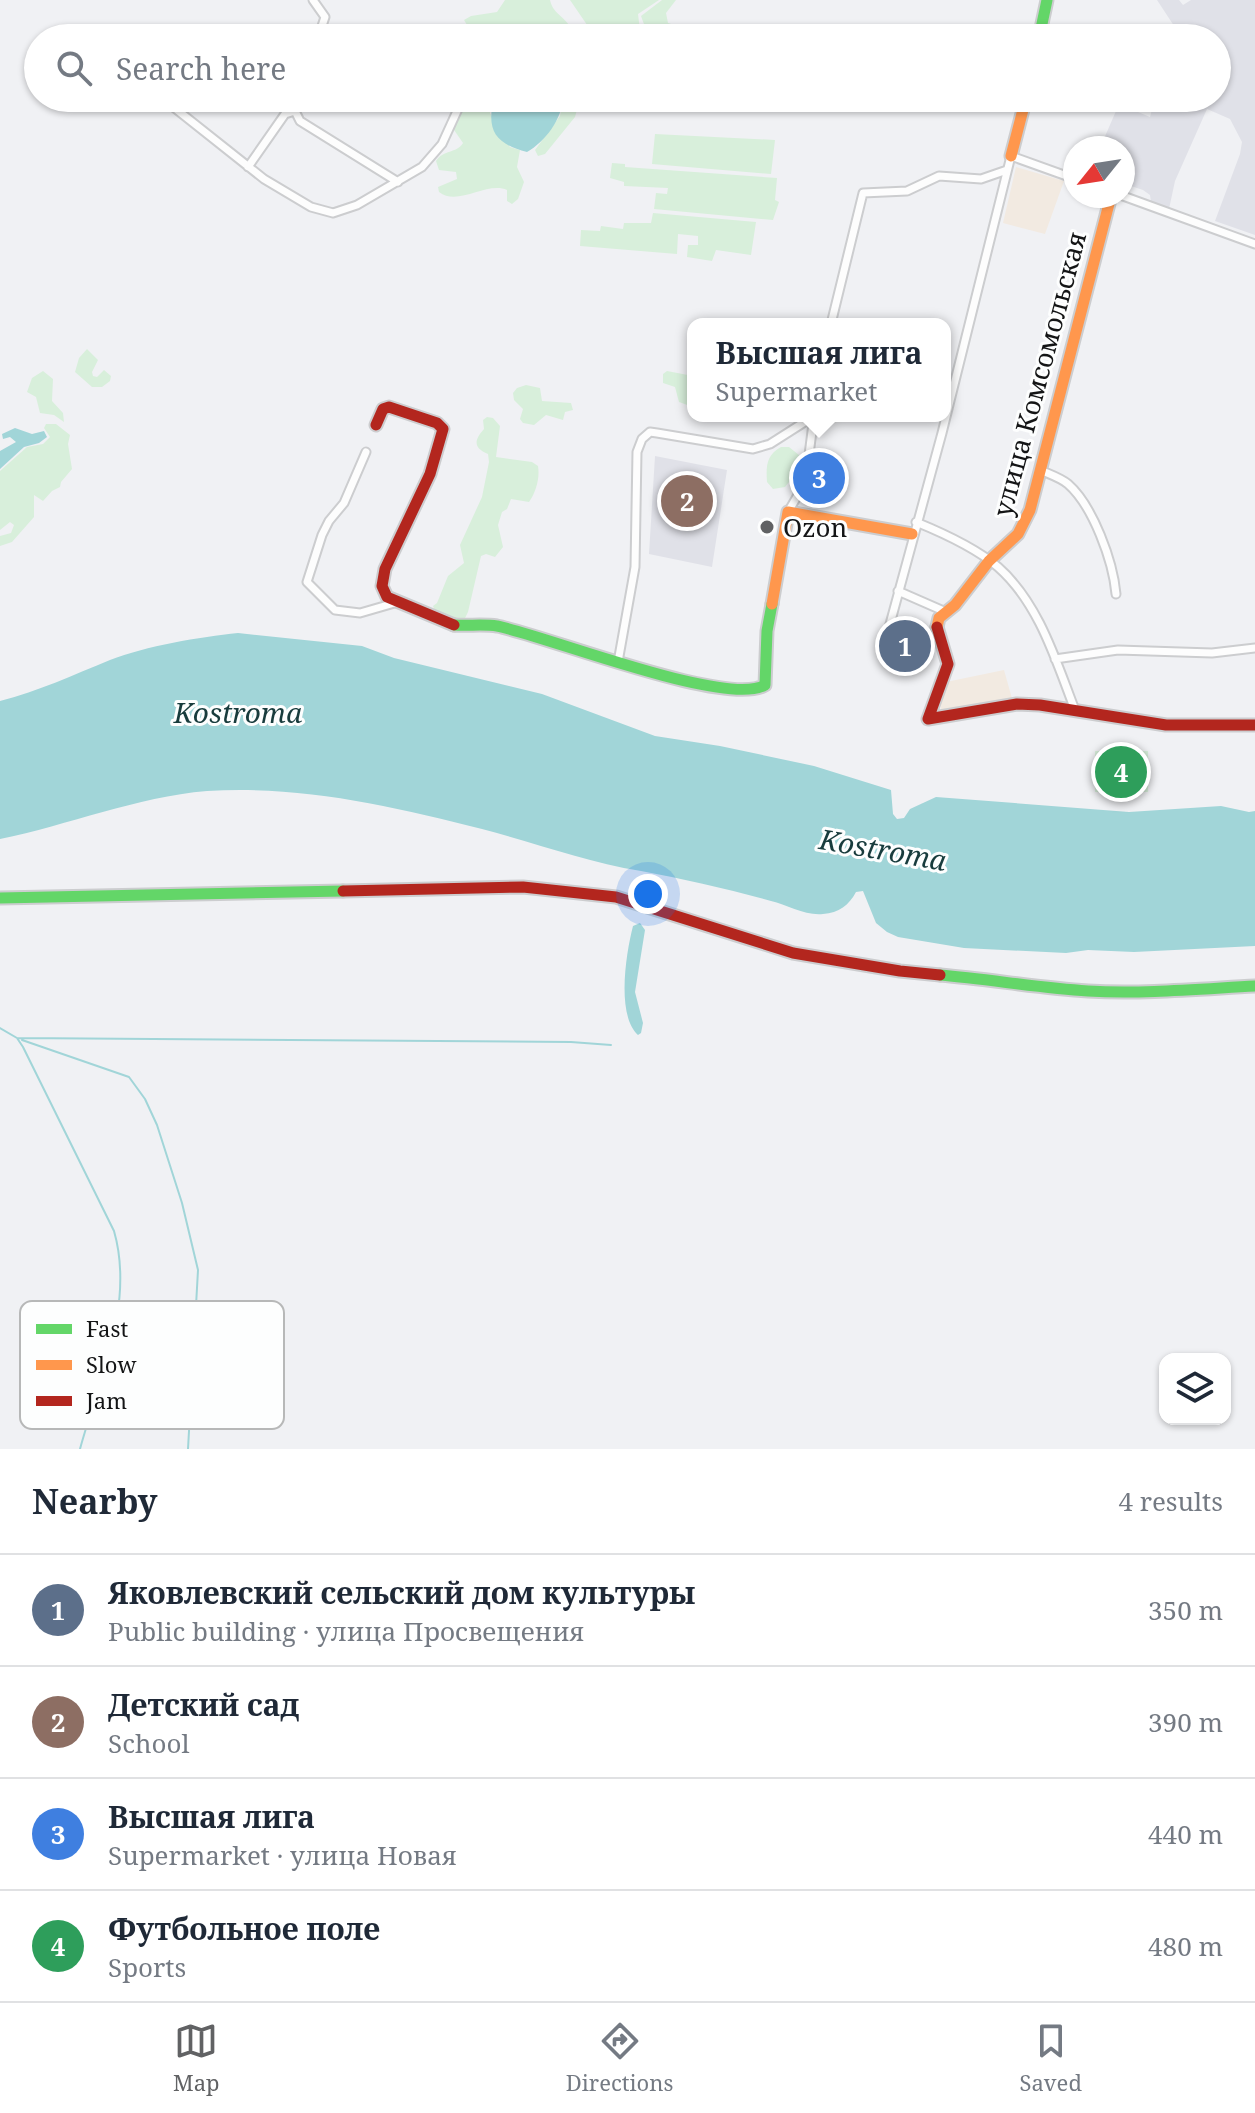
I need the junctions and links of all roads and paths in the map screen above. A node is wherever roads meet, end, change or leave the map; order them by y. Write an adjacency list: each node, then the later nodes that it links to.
1 (313, 0): 3 (street)
2 (1047, 0): 4 (street)
3 (323, 24)
4 (1042, 24)
5 (179, 112): 11 (street)
6 (292, 112): 11 (street)
7 (295, 112): 14 (street)
8 (456, 112): 14 (street)
9 (1022, 112): 10 (street)
10 (1011, 156): 12 (street); 13 (street)
11 (248, 167): 14 (street)
12 (1007, 170): 18 (street); 19 (street)
13 (1063, 175)
14 (398, 182)
15 (1135, 200): 17 (street)
16 (1108, 208): 25 (street, улица Комсомольская)
17 (1255, 244)
18 (832, 318)
19 (951, 397)
20 (805, 422): 36 (street)
21 (813, 422): 26 (street)
22 (945, 422): 27 (street)
23 (376, 425): 31 (street)
24 (366, 452): 31 (street)
25 (1040, 470): 28 (street, улица Комсомольская); 30 (street)
26 (788, 512): 27 (street); 36 (street)
27 (914, 528): 28 (street); 29 (street)
28 (989, 561): 32 (street, улица Комсомольская); 35 (street)
29 (898, 591): 32 (street); 33 (street)
30 (1116, 594)
31 (398, 602): 36 (street)
32 (946, 612): 37 (street)
33 (884, 646)
34 (1255, 648): 35 (street)
35 (1055, 659): 37 (street)
36 (618, 662)
37 (1075, 710): 38 (street)
38 (1255, 725)
39 (0, 898): 40 (street)
40 (1255, 986)

